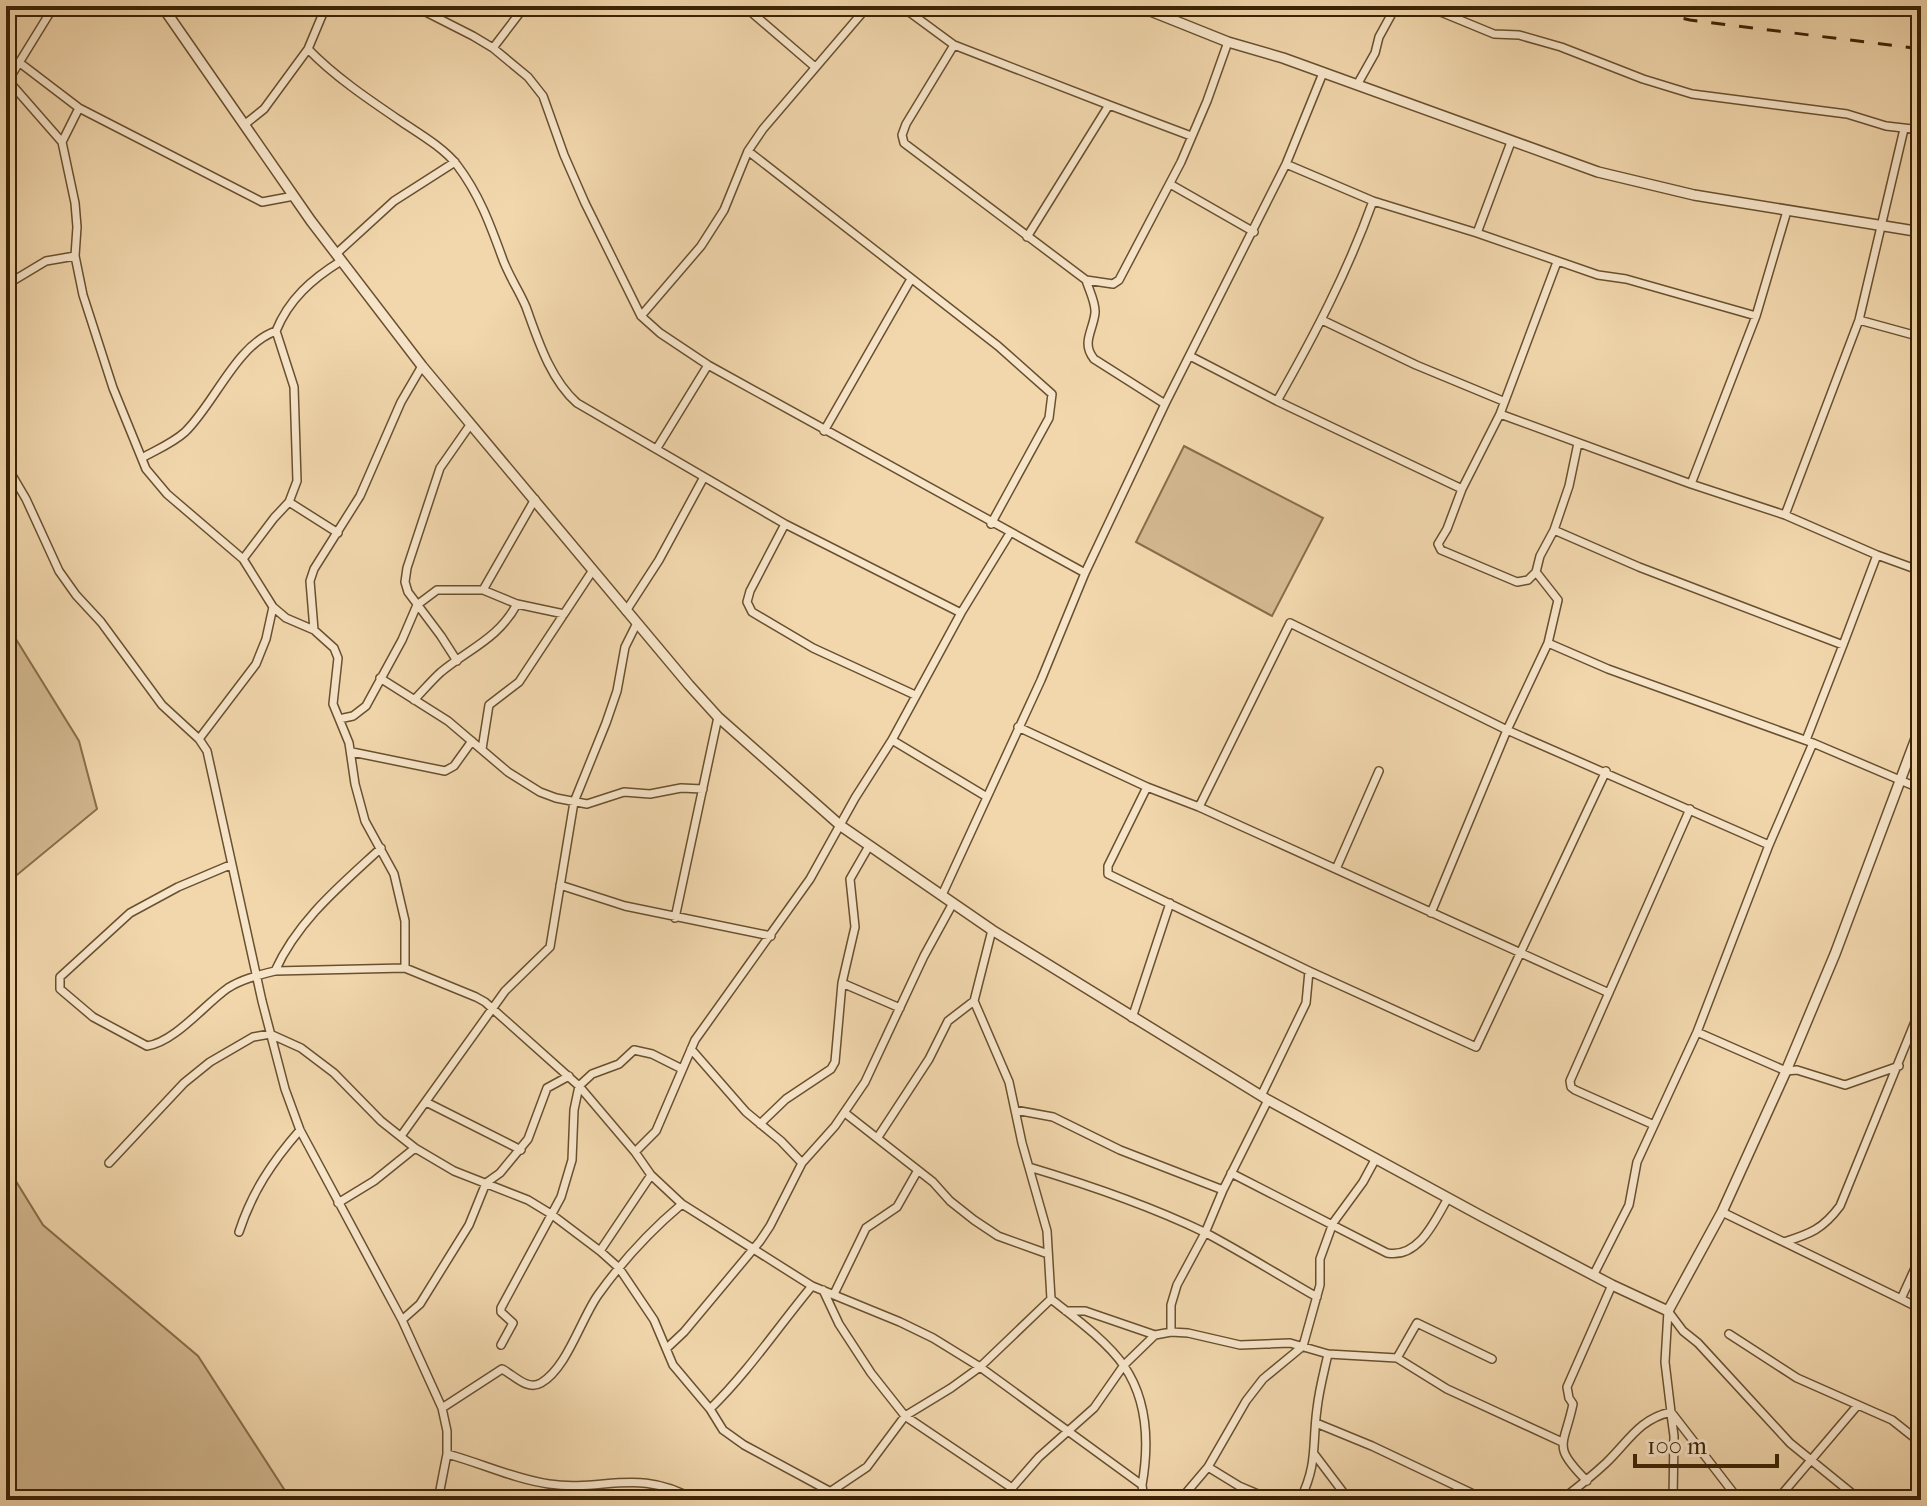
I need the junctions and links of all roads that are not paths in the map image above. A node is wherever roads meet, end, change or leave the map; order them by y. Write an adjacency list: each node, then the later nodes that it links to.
1 (54, 6): 16 (street)
2 (162, 6): 23 (street)
3 (326, 6): 15 (street)
4 (414, 6): 14 (street)
5 (525, 6): 14 (street)
6 (744, 6): 17 (street)
7 (868, 6): 17 (street)
8 (901, 6): 13 (street)
9 (1138, 6): 12 (street)
10 (1396, 6): 20 (street)
11 (1426, 6): 24 (street)
12 (1228, 42): 18 (street); 26 (street)
13 (954, 45): 21 (street); 40 (street)
14 (493, 48): 47 (street)
15 (308, 49): 23 (street); 30 (street)
16 (20, 63): 19 (street); 22 (street)
17 (815, 67): 29 (street)
18 (1323, 73): 20 (street); 31 (street)
19 (7, 81): 27 (street)
20 (1357, 85): 28 (street)
21 (1109, 105): 26 (street); 40 (street)
22 (79, 108): 27 (street); 33 (street)
23 (244, 125): 33 (street)
24 (1904, 129): 25 (street); 36 (street)
25 (1921, 130)
26 (1191, 136): 32 (street)
27 (62, 142): 41 (street)
28 (1511, 142): 35 (street); 39 (street)
29 (748, 151): 44 (street); 47 (street)
30 (455, 162): 42 (street); 63 (street)
31 (1286, 164): 34 (street); 37 (street)
32 (1170, 184): 37 (street); 45 (street)
33 (294, 196): 42 (street)
34 (1373, 201): 39 (street); 49 (street)
35 (1787, 211): 36 (street); 48 (street)
36 (1882, 224): 38 (street); 50 (street)
37 (1254, 232): 53 (street)
38 (1921, 232)
39 (1477, 233): 43 (street)
40 (1027, 237): 45 (street)
41 (75, 256): 46 (street); 64 (street)
42 (339, 258): 51 (street); 55 (street)
43 (1557, 262): 48 (street); 57 (street)
44 (911, 279): 61 (street); 73 (street)
45 (1086, 280): 58 (street)
46 (6, 285)
47 (641, 316): 54 (street)
48 (1756, 316): 67 (street)
49 (1322, 320): 56 (street); 57 (street)
50 (1859, 320): 52 (street); 71 (street)
51 (276, 331): 64 (street); 70 (street)
52 (1921, 337)
53 (1190, 356): 56 (street); 58 (street)
54 (708, 365): 61 (street); 63 (street)
55 (422, 366): 60 (street); 75 (street)
56 (1277, 401): 68 (street)
57 (1503, 401): 59 (street)
58 (1165, 404): 82 (street)
59 (1500, 414): 62 (street); 68 (street)
60 (470, 425): 69 (street); 85 (street)
61 (824, 431): 73 (street)
62 (1578, 443): 67 (street); 74 (street)
63 (657, 448): 66 (street)
64 (142, 458): 78 (street)
65 (6, 465): 103 (street)
66 (704, 477): 72 (street); 87 (street)
67 (1691, 484): 71 (street)
68 (1462, 489): 81 (street)
69 (535, 499): 79 (street); 83 (street)
70 (289, 502): 75 (street); 78 (street)
71 (1785, 515): 77 (street)
72 (785, 524): 88 (street); 96 (street)
73 (991, 524): 76 (street)
74 (1554, 530): 81 (street); 93 (street)
75 (338, 533): 91 (street)
76 (1010, 533): 82 (street); 88 (street)
77 (1877, 555): 80 (street); 93 (street)
78 (243, 559): 86 (street)
79 (593, 570): 87 (street); 89 (street)
80 (1921, 571)
81 (1536, 572): 92 (street)
82 (1085, 573): 101 (street)
83 (483, 590): 84 (street); 85 (street)
84 (517, 604): 89 (street); 94 (street)
85 (417, 605): 94 (street); 95 (street)
86 (273, 607): 91 (street); 103 (street)
87 (626, 611): 90 (street)
88 (961, 613): 96 (street)
89 (564, 614): 107 (street)
90 (637, 623): 98 (street); 116 (street)
91 (314, 630): 99 (street)
92 (1548, 643): 102 (street); 106 (street)
93 (1843, 645): 106 (street)
94 (457, 661): 97 (street)
95 (380, 678): 97 (street); 99 (street)
96 (915, 695): 104 (street)
97 (414, 700): 105 (street)
98 (718, 717): 113 (street); 119 (street)
99 (339, 719): 108 (street)
100 (1921, 725): 111 (street)
101 (1018, 727): 112 (street); 115 (street)
102 (1507, 730): 110 (street); 117 (street); 129 (street)
103 (199, 739): 123 (street)
104 (892, 740): 115 (street); 119 (street)
105 (472, 741): 107 (street); 108 (street)
106 (1810, 741): 111 (street); 120 (street)
107 (482, 749): 116 (street)
108 (352, 752): 122 (street)
109 (1379, 771): 124 (street)
110 (1606, 771): 118 (street); 133 (street)
111 (1900, 781): 114 (street); 150 (street)
112 (1147, 787): 117 (street); 128 (street)
113 (703, 789): 116 (street); 130 (street)
114 (1921, 789)
115 (987, 797): 126 (street)
116 (574, 802): 125 (street)
117 (1199, 807): 124 (street)
118 (1690, 809): 120 (street); 139 (street)
119 (841, 826): 121 (street); 132 (street)
120 (1769, 845): 145 (street)
121 (869, 846): 126 (street); 138 (street)
122 (381, 848): 134 (street); 135 (street)
123 (230, 865): 137 (street); 137 (street)
124 (1336, 869): 129 (street)
125 (560, 885): 130 (street); 142 (street)
126 (942, 895): 127 (street)
127 (953, 903): 131 (street); 143 (street)
128 (1170, 903): 136 (street); 144 (street)
129 (1431, 913): 133 (street)
130 (675, 918): 132 (street)
131 (992, 930): 140 (street); 144 (street)
132 (771, 936): 147 (street)
133 (1521, 955): 136 (street); 139 (street)
134 (405, 968): 135 (street); 142 (street)
135 (275, 971): 137 (street)
136 (1309, 971): 153 (street)
137 (256, 975): 146 (street)
138 (842, 983): 143 (street); 157 (street)
139 (1609, 993): 158 (street)
140 (974, 1001): 155 (street); 161 (street)
141 (1921, 1007): 148 (street)
142 (493, 1008): 151 (street); 154 (street)
143 (900, 1008): 156 (street)
144 (1132, 1018): 153 (street)
145 (1697, 1032): 150 (street); 158 (street)
146 (270, 1034): 159 (street); 160 (street); 166 (street)
147 (691, 1049): 149 (street); 157 (street)
148 (1899, 1066): 150 (street); 182 (street)
149 (682, 1069): 152 (street); 164 (street)
150 (1786, 1071): 177 (street)
151 (569, 1076): 152 (street); 163 (street)
152 (579, 1086): 164 (street); 178 (street)
153 (1264, 1098): 165 (street); 170 (street)
154 (426, 1102): 160 (street); 163 (street)
155 (1015, 1110): 168 (street); 173 (street)
156 (845, 1113): 161 (street); 167 (street)
157 (760, 1124): 167 (street)
158 (1654, 1125): 188 (street)
159 (300, 1130): 175 (street); 180 (street)
160 (401, 1136): 162 (street)
161 (878, 1137): 169 (street)
162 (415, 1148): 172 (street); 175 (street)
163 (521, 1150): 172 (street)
164 (635, 1152): 171 (street)
165 (1376, 1158): 174 (street); 179 (street)
166 (109, 1163)
167 (802, 1163): 183 (street)
168 (1029, 1167): 181 (street); 185 (street)
169 (918, 1170): 185 (street); 192 (street)
170 (1231, 1173): 173 (street); 179 (street)
171 (651, 1175): 176 (street); 184 (street)
172 (486, 1183): 178 (street); 199 (street)
173 (1223, 1190): 181 (street)
174 (1448, 1198): 179 (street); 188 (street)
175 (338, 1203): 199 (street)
176 (682, 1204): 183 (street); 187 (street)
177 (1722, 1212): 182 (street); 198 (street)
178 (551, 1214): 184 (street); 203 (street)
179 (1333, 1223): 193 (street)
180 (239, 1232)
181 (1205, 1233): 193 (street); 200 (street)
182 (1784, 1242): 195 (street)
183 (754, 1249): 190 (street); 205 (street)
184 (600, 1251): 187 (street)
185 (1048, 1254): 194 (street)
186 (1921, 1255): 195 (street)
187 (619, 1268): 205 (street); 212 (street)
188 (1594, 1274): 189 (street)
189 (1612, 1285): 198 (street); 218 (street)
190 (812, 1286): 191 (street); 213 (street)
191 (823, 1290): 192 (street); 215 (street)
192 (834, 1294): 210 (street)
193 (1317, 1297): 204 (street)
194 (1051, 1299): 197 (street); 210 (street)
195 (1901, 1299): 196 (street)
196 (1921, 1309)
197 (1066, 1311): 202 (street); 209 (street)
198 (1668, 1311): 214 (street); 222 (street)
199 (402, 1320): 212 (street)
200 (1171, 1332): 202 (street); 204 (street)
201 (1729, 1334): 211 (street)
202 (1155, 1335): 209 (street)
203 (501, 1345)
204 (1303, 1346): 206 (street); 223 (street)
205 (667, 1348): 213 (street)
206 (1328, 1354): 207 (street); 216 (street)
207 (1397, 1358): 208 (street); 218 (street)
208 (1492, 1359)
209 (1124, 1365): 217 (street); 225 (street)
210 (980, 1367): 215 (street); 217 (street)
211 (1857, 1406): 219 (street); 222 (street)
212 (442, 1408): 220 (street)
213 (710, 1409): 227 (street)
214 (1671, 1412): 224 (street); 240 (street); 241 (street)
215 (905, 1416): 226 (street); 227 (street)
216 (1316, 1423): 221 (street); 238 (street)
217 (1068, 1433): 225 (street); 226 (street)
218 (1562, 1442): 224 (street)
219 (1921, 1443)
220 (447, 1454): 228 (street); 229 (street)
221 (1315, 1455): 236 (street); 237 (street)
222 (1812, 1462): 242 (street); 243 (street)
223 (1208, 1467): 234 (street); 235 (street)
224 (1587, 1481): 239 (street)
225 (1142, 1485): 233 (street)
226 (1012, 1488): 232 (street)
227 (831, 1492): 230 (street); 231 (street)
228 (438, 1500)
229 (695, 1500)
230 (818, 1500)
231 (837, 1500)
232 (1015, 1500)
233 (1144, 1500)
234 (1180, 1500)
235 (1272, 1500)
236 (1300, 1500)
237 (1349, 1500)
238 (1486, 1500)
239 (1561, 1500)
240 (1673, 1500)
241 (1739, 1500)
242 (1777, 1500)
243 (1860, 1500)

